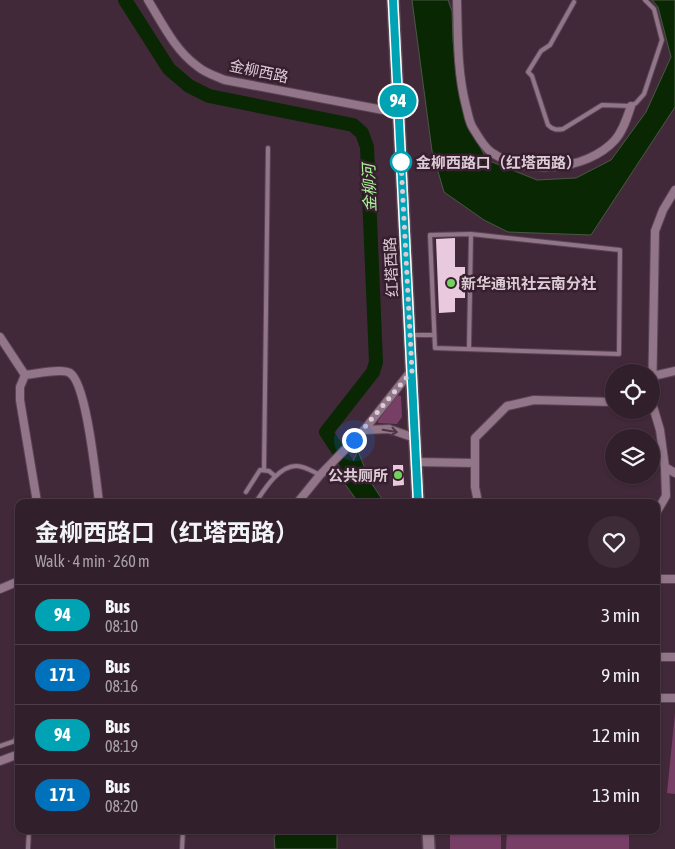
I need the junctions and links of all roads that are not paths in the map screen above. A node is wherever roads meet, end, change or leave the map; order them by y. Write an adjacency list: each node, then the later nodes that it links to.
1 (148, 0): 7 (street, 金柳西路)
2 (393, 0): 7 (street, 红塔西路)
3 (457, 0): 6 (street)
4 (645, 0): 6 (lane)
5 (574, 2): 6 (lane)
6 (631, 106)
7 (398, 113): 11 (street, 红塔西路)
8 (268, 148): 27 (lane)
9 (675, 190): 15 (street)
10 (471, 234): 12 (lane); 14 (lane); 14 (lane)
11 (410, 335): 12 (lane); 16 (street, 红塔西路)
12 (434, 335): 14 (lane)
13 (0, 337): 19 (street)
14 (469, 349)
15 (653, 364)
16 (412, 371): 22 (street); 23 (street, 红塔西路)
17 (675, 371): 18 (street)
18 (660, 374)
19 (24, 375): 32 (street); 33 (street)
20 (605, 402): 25 (street)
21 (657, 419): 26 (street)
22 (364, 430): 23 (street, one-way to 23); 29 (street)
23 (415, 438): 24 (street, 红塔西路)
24 (416, 462): 25 (street); 36 (street, 红塔西路)
25 (475, 463): 37 (street)
26 (665, 467): 28 (street); 38 (street)
27 (264, 470): 30 (lane); 31 (lane)
28 (675, 473)
29 (320, 475): 30 (lane); 35 (street)
30 (275, 476): 34 (lane)
31 (246, 492)
32 (37, 499)
33 (99, 499)
34 (258, 499)
35 (300, 499)
36 (418, 499)
37 (477, 499)
38 (660, 507)
39 (660, 579): 40 (street)
40 (675, 579)
41 (15, 583): 42 (street)
42 (0, 590)
43 (660, 657): 44 (street)
44 (675, 658)
45 (660, 698): 46 (street)
46 (675, 698)
47 (15, 741): 48 (lane)
48 (0, 746)
49 (15, 755): 50 (street)
50 (0, 761)
51 (29, 834): 54 (lane)
52 (183, 834): 55 (lane)
53 (428, 834): 56 (street)
54 (28, 849)
55 (182, 849)
56 (429, 849)

